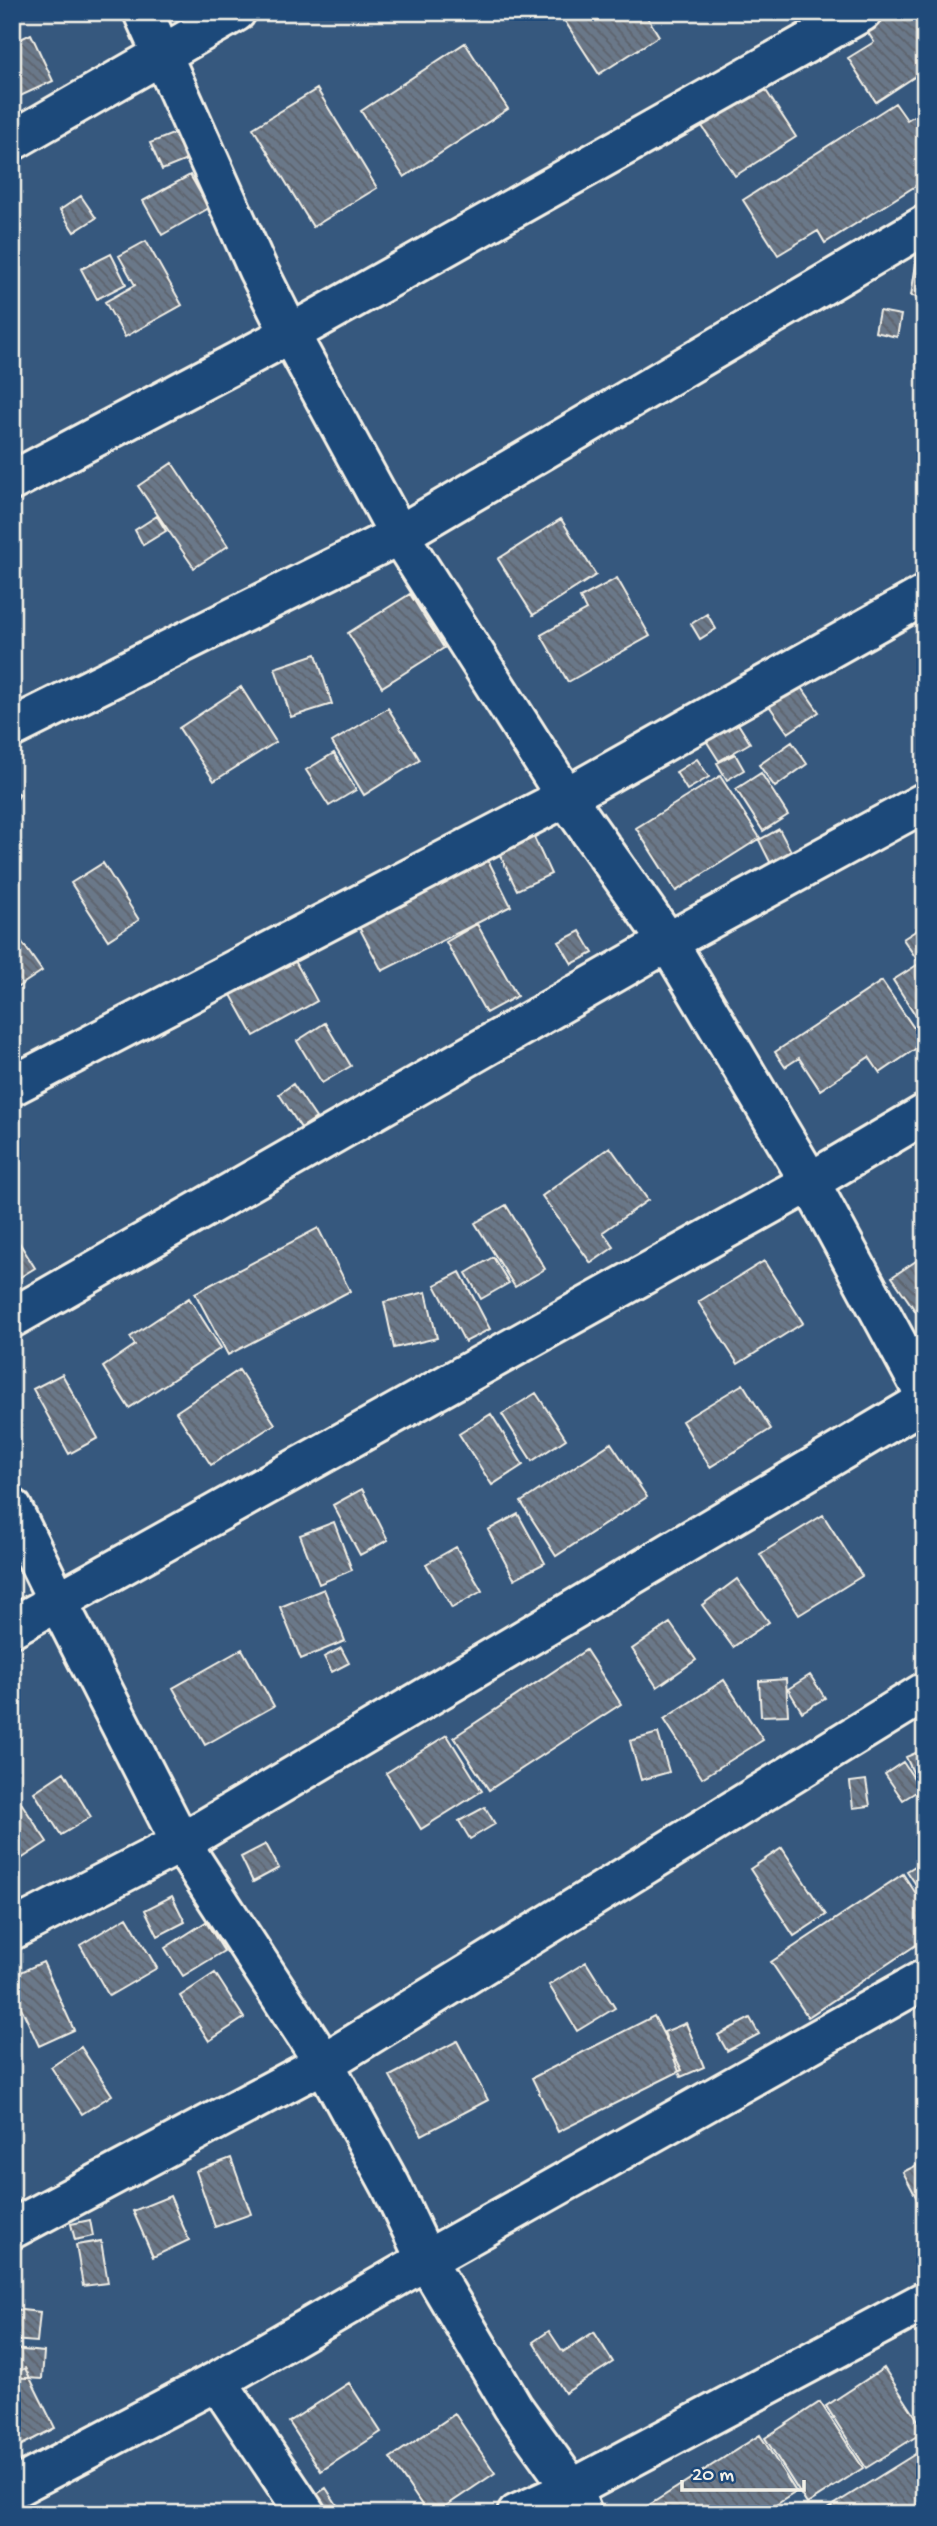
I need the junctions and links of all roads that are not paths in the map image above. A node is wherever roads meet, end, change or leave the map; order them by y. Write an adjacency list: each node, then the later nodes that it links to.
1 (143, 12): 4 (street)
2 (236, 12): 4 (street)
3 (862, 12): 7 (street)
4 (162, 54): 5 (street); 7 (street)
5 (12, 141)
6 (925, 225): 9 (street)
7 (290, 334): 8 (street); 9 (street)
8 (12, 481)
9 (399, 534): 11 (street); 12 (street)
10 (925, 595): 12 (street)
11 (12, 728)
12 (566, 797): 14 (street); 15 (street)
13 (925, 802): 14 (street)
14 (667, 942): 17 (street); 18 (street)
15 (12, 1086)
16 (925, 1114): 17 (street)
17 (810, 1182): 19 (street); 22 (street)
18 (12, 1318)
19 (925, 1395)
20 (925, 1401): 25 (street)
21 (12, 1508): 22 (street)
22 (58, 1602): 23 (street); 25 (street)
23 (12, 1627)
24 (925, 1692): 28 (street)
25 (181, 1843): 26 (street); 28 (street)
26 (12, 1930)
27 (925, 1979): 30 (street)
28 (324, 2063): 29 (street); 30 (street)
29 (12, 2229)
30 (426, 2260): 32 (street); 34 (street)
31 (925, 2301): 34 (street)
32 (217, 2381): 33 (street); 35 (street)
33 (12, 2489)
34 (577, 2502): 36 (street)
35 (306, 2514)
36 (517, 2514)

